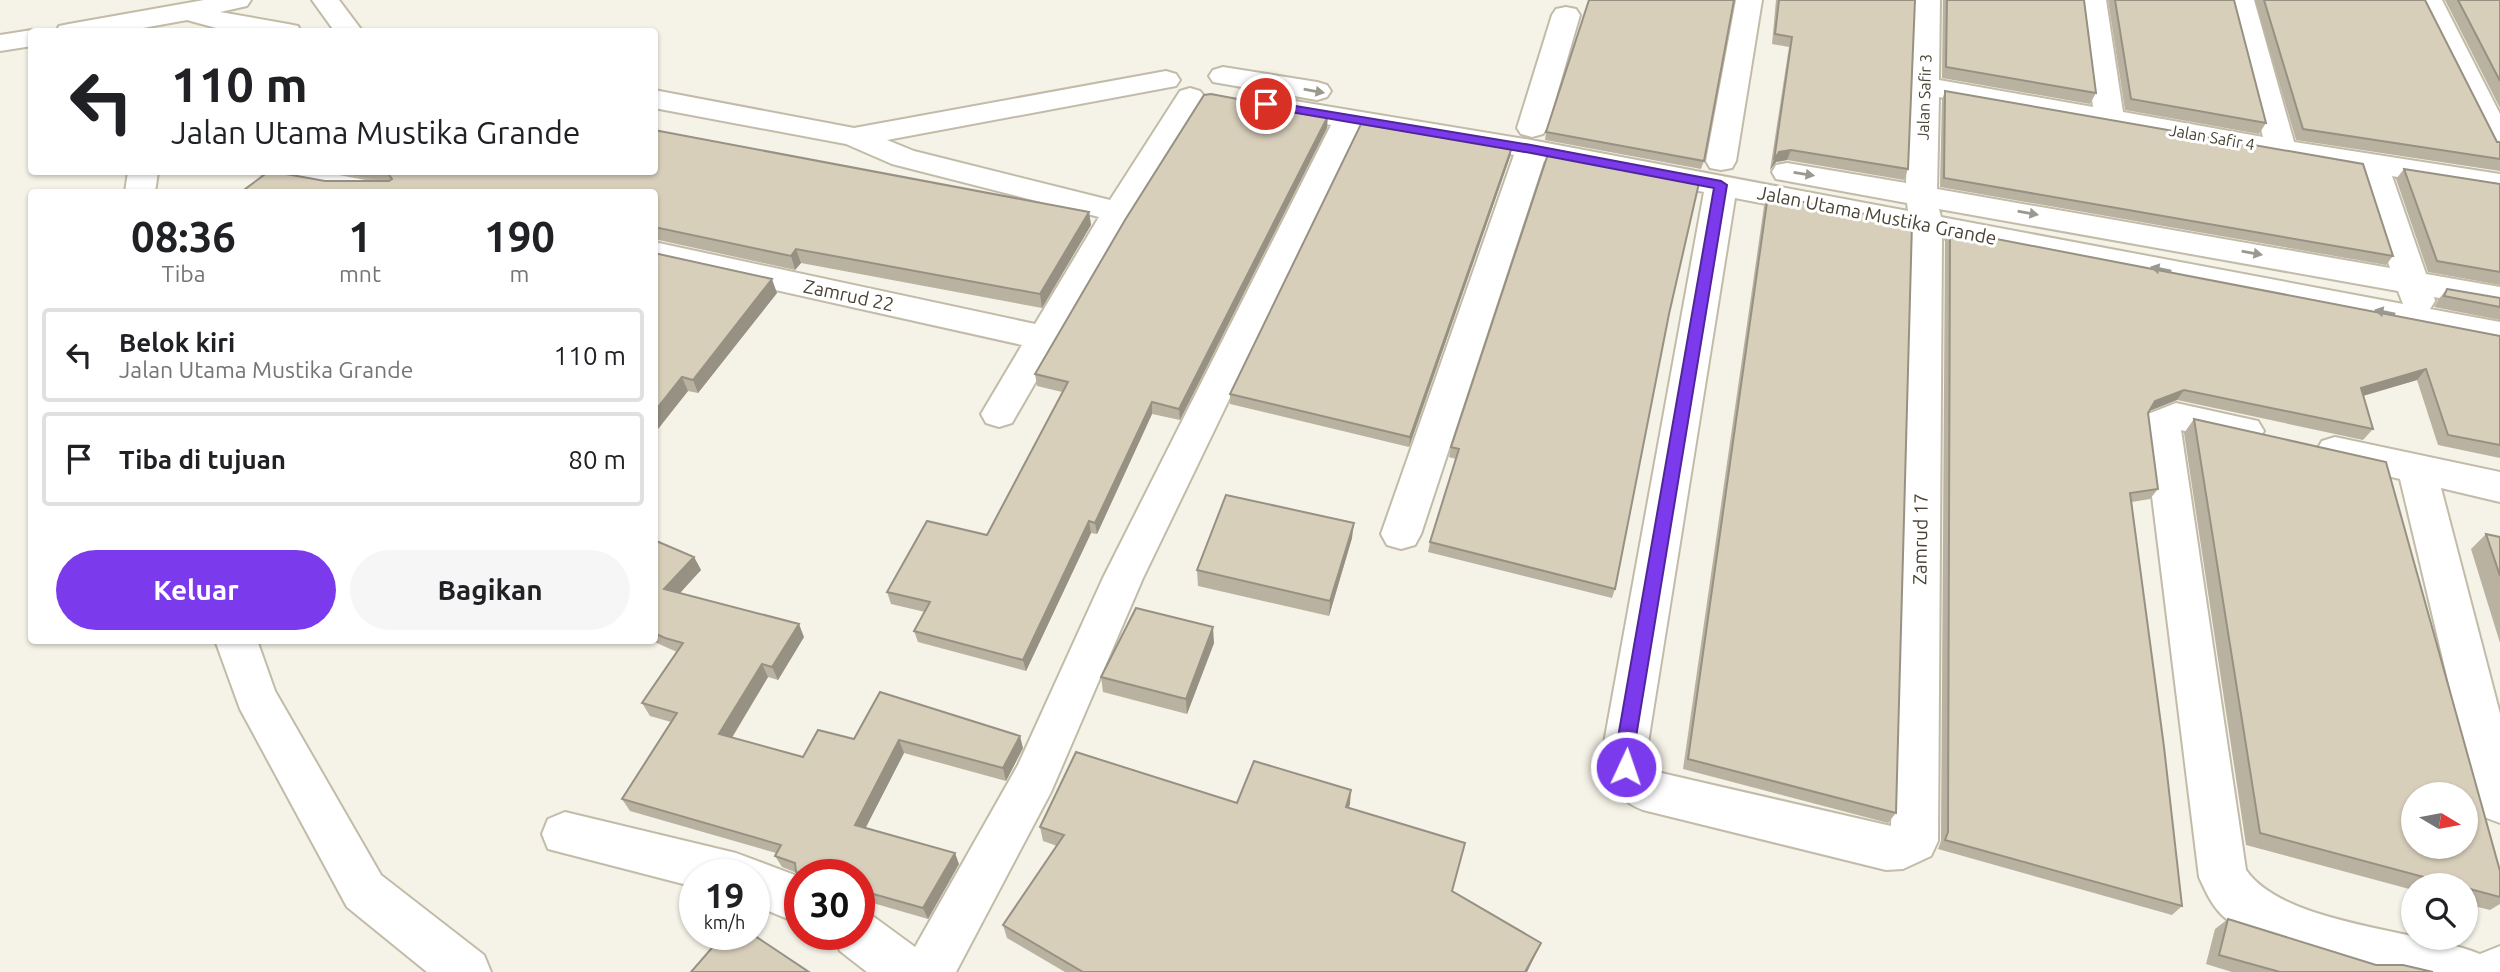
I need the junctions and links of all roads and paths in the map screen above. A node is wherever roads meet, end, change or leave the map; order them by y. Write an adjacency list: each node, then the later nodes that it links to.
1 (238, 0): 8 (street)
2 (325, 0): 12 (street)
3 (1749, 0): 25 (street)
4 (1927, 0): 16 (street, Jalan Safir 3)
5 (2093, 0): 18 (street)
6 (2241, 0): 23 (street)
7 (2429, 0): 22 (street)
8 (188, 12): 10 (street); 11 (street)
9 (1566, 15): 21 (street)
10 (93, 28)
11 (256, 28)
12 (347, 28)
13 (28, 39): 14 (street)
14 (0, 43)
15 (1197, 79): 19 (street, Jalan Utama Mustika Grande); 20 (street); 21 (street, Jalan Utama Mustika Grande, one-way to 21); 30 (street)
16 (1924, 86): 18 (street, Jalan Safir 4); 29 (street, Jalan Safir 3)
17 (658, 100): 20 (street)
18 (2109, 118): 23 (street, Jalan Safir 4)
19 (1348, 120): 21 (street, Jalan Utama Mustika Grande); 48 (street)
20 (854, 137): 30 (street)
21 (1531, 138): 25 (street, Jalan Utama Mustika Grande); 40 (street)
22 (2500, 144)
23 (2281, 149): 24 (street, Jalan Safir 4)
24 (2372, 164): 27 (street, Jalan Safir 4); 32 (street)
25 (1721, 173): 29 (street, Jalan Utama Mustika Grande); 29 (street, Zamrud 17)
26 (290, 175): 28 (street)
27 (2500, 184)
28 (358, 189)
29 (1924, 209): 32 (street, Jalan Utama Mustika Grande, one-way to 32); 34 (street, Jalan Utama Mustika Grande, one-way to 29)
30 (1118, 212): 36 (street)
31 (658, 253): 36 (street, Zamrud 22)
32 (2412, 282): 33 (street, Jalan Utama Mustika Grande); 34 (street)
33 (2500, 298)
34 (2424, 320): 35 (street, Jalan Utama Mustika Grande)
35 (2500, 334)
36 (1044, 338): 37 (street)
37 (999, 414)
38 (2417, 470): 39 (street); 42 (street); 49 (street)
39 (2500, 488)
40 (1401, 534)
41 (237, 644): 46 (street)
42 (2500, 802)
43 (565, 834): 44 (street)
44 (679, 861)
45 (875, 947): 47 (street)
46 (466, 972)
47 (908, 972)
48 (929, 972)
49 (2464, 972)

